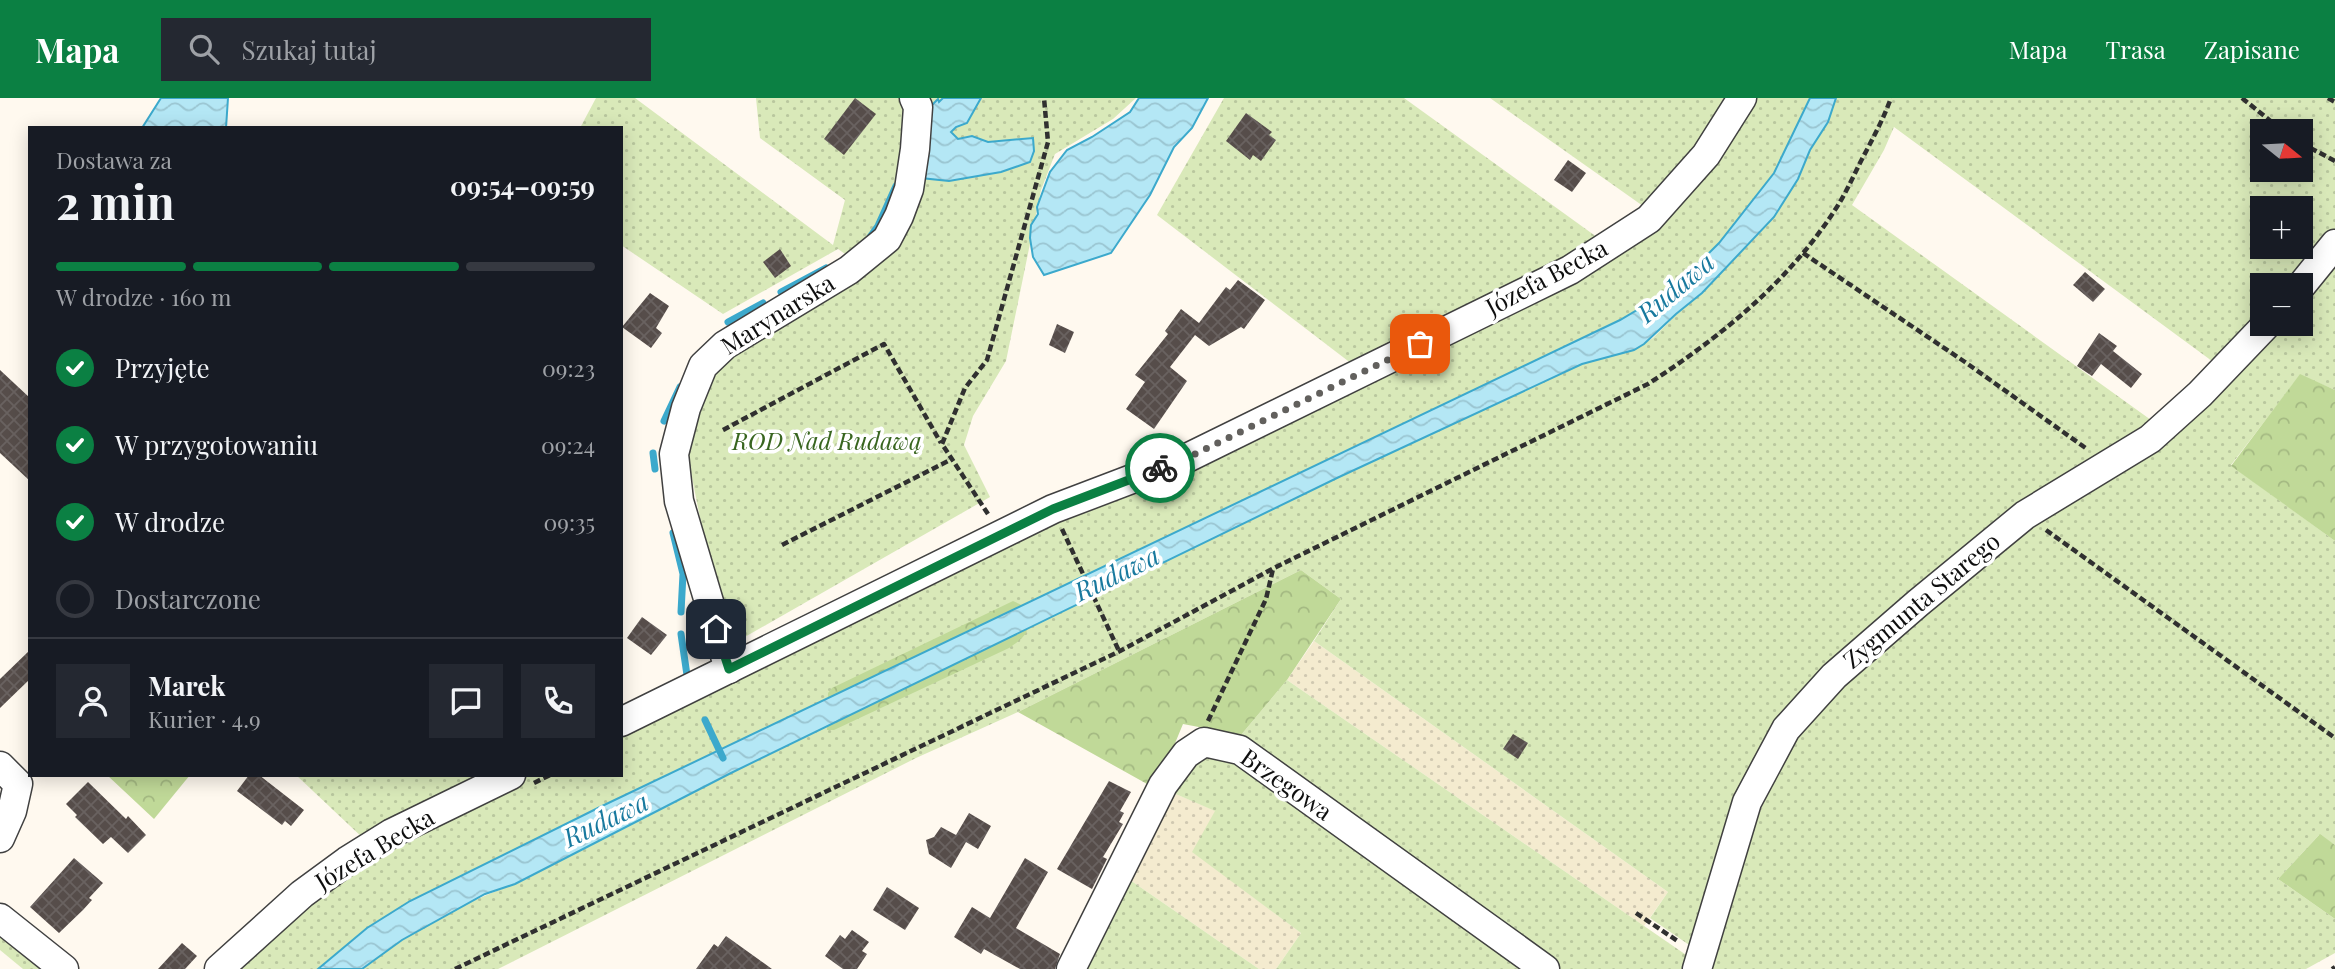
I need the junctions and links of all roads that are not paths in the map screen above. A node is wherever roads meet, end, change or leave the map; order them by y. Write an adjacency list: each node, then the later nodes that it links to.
1 (914, 98): 6 (street, Marynarska)
2 (1742, 98): 6 (street, Józefa Becka)
3 (2335, 244): 4 (street)
4 (2312, 273)
5 (2256, 336): 12 (street, Zygmunta Starego)
6 (729, 669): 7 (street, Józefa Becka)
7 (623, 721)
8 (0, 766): 10 (street)
9 (507, 777): 14 (street, Józefa Becka)
10 (0, 838)
11 (0, 918): 13 (street)
12 (1699, 962)
13 (64, 969)
14 (219, 969)
15 (1071, 969): 16 (street, Brzegowa)
16 (1545, 969)

